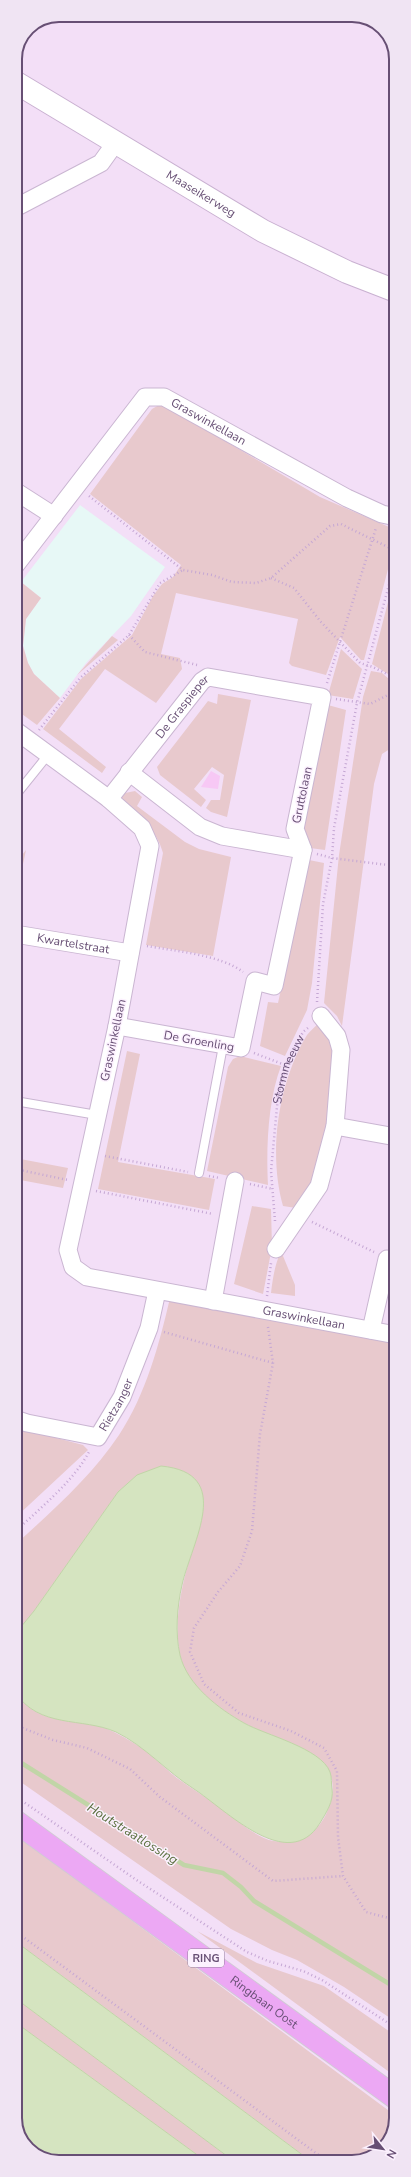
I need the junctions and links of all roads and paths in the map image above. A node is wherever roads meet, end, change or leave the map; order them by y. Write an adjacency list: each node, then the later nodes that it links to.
1 (22, 86): 2 (street, Maaseikerweg)
2 (116, 142): 3 (street); 4 (street, Maaseikerweg)
3 (22, 204)
4 (389, 287)
5 (77, 487): 7 (street, Graswinkellaan); 8 (street, Graswinkellaan); 12 (path)
6 (22, 495): 7 (street)
7 (54, 516): 11 (street, Graswinkellaan)
8 (389, 516): 9 (path)
9 (372, 538): 10 (path); 13 (path); 16 (path)
10 (389, 547)
11 (22, 557)
12 (183, 570): 13 (path); 15 (path)
13 (272, 578): 16 (path)
14 (389, 585): 17 (path)
15 (129, 635): 19 (path); 24 (path)
16 (339, 642): 17 (path); 21 (path)
17 (367, 666): 18 (path); 22 (path)
18 (389, 676)
19 (208, 677): 21 (street, De Graspieper); 26 (street, De Graspieper)
20 (389, 694): 22 (path)
21 (322, 697): 22 (path); 29 (street, Gruttolaan)
22 (357, 703): 30 (path)
23 (22, 735): 24 (street, Graswinkellaan)
24 (30, 741): 25 (street, Graswinkellaan)
25 (48, 755): 27 (lane); 28 (street, Graswinkellaan)
26 (129, 772): 28 (street, De Graspieper); 29 (street)
27 (22, 787)
28 (108, 800): 33 (street, Graswinkellaan)
29 (303, 850): 34 (street)
30 (332, 858): 31 (path); 35 (path)
31 (389, 865)
32 (22, 935): 33 (street, Kwartelstraat)
33 (131, 948): 34 (path); 36 (street, Graswinkellaan)
34 (255, 981): 38 (street, De Groenling)
35 (322, 1016): 39 (path, Stormmeeuw); 42 (street)
36 (117, 1026): 37 (street, De Groenling); 41 (street, Graswinkellaan)
37 (223, 1046): 38 (street, De Groenling); 46 (lane)
38 (241, 1048): 39 (path)
39 (286, 1065): 49 (path, Stormmeeuw)
40 (22, 1102): 41 (lane)
41 (97, 1114): 44 (street, Graswinkellaan)
42 (335, 1126): 43 (street); 50 (street)
43 (389, 1136)
44 (88, 1153): 46 (path); 48 (street, Graswinkellaan)
45 (22, 1170): 48 (path)
46 (199, 1173): 47 (path)
47 (234, 1181): 49 (path); 51 (street)
48 (82, 1182): 51 (path); 55 (street, Graswinkellaan)
49 (273, 1190): 52 (path, Stormmeeuw)
50 (299, 1215): 52 (street); 53 (path)
51 (228, 1217): 56 (street)
52 (276, 1249): 57 (path, Stormmeeuw)
53 (389, 1255)
54 (389, 1259): 59 (street)
55 (157, 1291): 56 (street, Graswinkellaan); 58 (street, Rietzanger)
56 (213, 1301): 57 (street, Graswinkellaan)
57 (266, 1309): 59 (street, Graswinkellaan); 61 (path, Stormmeeuw)
58 (149, 1328): 61 (path); 63 (street, Rietzanger)
59 (371, 1330): 60 (street, Graswinkellaan)
60 (389, 1334)
61 (273, 1363): 68 (path, Stormmeeuw)
62 (22, 1422): 63 (street, Rietzanger)
63 (98, 1437): 64 (path)
64 (22, 1525)
65 (22, 1728): 68 (path)
66 (22, 1801): 71 (path)
67 (22, 1826): 72 (main road, Ringbaan Oost / RING)
68 (343, 1876): 69 (path)
69 (389, 1918)
70 (22, 1936): 73 (path)
71 (389, 2023)
72 (389, 2093)
73 (319, 2155)

